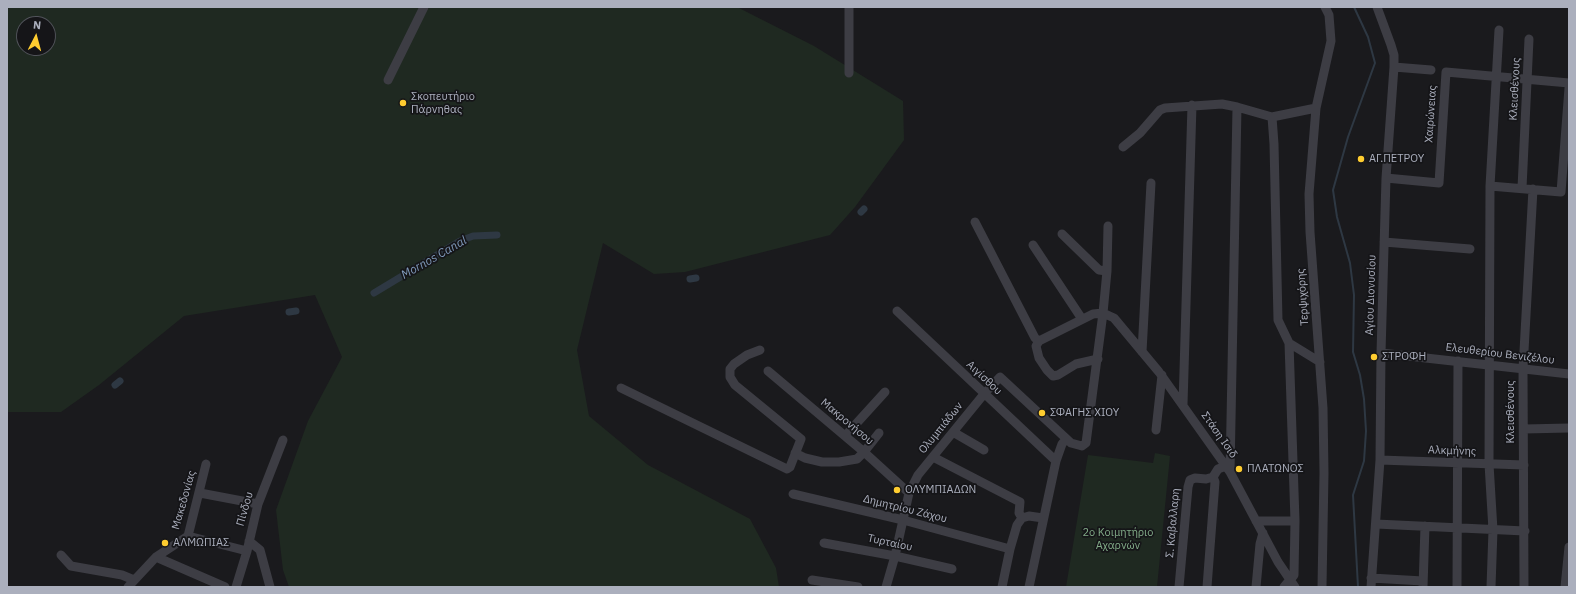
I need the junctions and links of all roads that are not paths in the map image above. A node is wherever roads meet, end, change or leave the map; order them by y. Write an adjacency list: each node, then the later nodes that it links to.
1 (424, 7): 12 (street)
2 (849, 7): 9 (street)
3 (1325, 7): 17 (street, Τερψιχόρης)
4 (1377, 7): 7 (street, Αγίου Διονυσίου)
5 (1499, 30): 10 (street)
6 (1529, 39): 11 (street, Κλεισθένους)
7 (1394, 67): 8 (street); 20 (street, Αγίου Διονυσίου)
8 (1431, 70)
9 (849, 73)
10 (1496, 76): 11 (street); 20 (street, Χαιρώνειας); 22 (street)
11 (1528, 79): 13 (street); 23 (street, Κλεισθένους)
12 (388, 80)
13 (1569, 83)
14 (1569, 88): 24 (street)
15 (1192, 105): 16 (street); 19 (street); 51 (street)
16 (1237, 107): 18 (street); 70 (street)
17 (1316, 108): 18 (street); 42 (street, Τερψιχόρης)
18 (1272, 117): 36 (street)
19 (1123, 147)
20 (1386, 178): 28 (street, Αγίου Διονυσίου)
21 (1151, 183): 38 (street)
22 (1490, 186): 23 (street); 43 (street)
23 (1522, 188): 24 (street)
24 (1533, 189): 44 (street, Κλεισθένους)
25 (975, 222): 35 (street)
26 (1108, 226): 31 (street)
27 (1062, 234): 31 (street)
28 (1384, 242): 30 (street); 39 (street, Αγίου Διονυσίου)
29 (1033, 245): 34 (street)
30 (1470, 249)
31 (1107, 271): 33 (street)
32 (897, 311): 50 (street, Αιγίσθου)
33 (1103, 313): 34 (street); 38 (street, Στάση Ισιδ); 40 (street)
34 (1082, 319): 35 (street)
35 (1039, 341): 40 (street)
36 (1289, 343): 42 (street); 80 (street)
37 (760, 350): 62 (street)
38 (1142, 352): 47 (street, Στάση Ισιδ)
39 (1381, 353): 41 (street, Ελευθερίου Βενιζέλου); 64 (street, Αγίου Διονυσίου)
40 (1098, 359): 58 (street)
41 (1458, 361): 43 (street, Ελευθερίου Βενιζέλου); 66 (street)
42 (1320, 362): 112 (street, Τερψιχόρης)
43 (1488, 365): 44 (street, Ελευθερίου Βενιζέλου); 68 (street)
44 (1523, 369): 46 (street, Ελευθερίου Βενιζέλου); 53 (street, Κλεισθένους)
45 (768, 371): 57 (street, Μακρονήσου)
46 (1569, 374)
47 (1162, 375): 51 (street, Στάση Ισιδ); 54 (street)
48 (621, 388): 62 (street)
49 (885, 392): 57 (street)
50 (984, 394): 55 (street, Ολυμπιάδων); 58 (street, Ολυμπιάδων); 65 (street, Αιγίσθου)
51 (1183, 404): 70 (street, Στάση Ισιδ)
52 (1569, 428): 53 (street)
53 (1524, 429): 69 (street, Κλεισθένους)
54 (1156, 430)
55 (953, 432): 60 (street); 63 (street, Ολυμπιάδων)
56 (879, 433): 61 (street)
57 (845, 436): 61 (street, Μακρονήσου)
58 (1066, 439): 65 (street)
59 (282, 440): 75 (street, Πίνδου)
60 (984, 450)
61 (864, 452): 62 (street); 73 (street, Μακρονήσου)
62 (795, 453)
63 (933, 457): 73 (street, Ολυμπιάδων); 76 (street)
64 (1380, 460): 66 (street, Αλκμήνης); 81 (street, Αγίου Διονυσίου)
65 (1056, 462): 77 (street)
66 (1457, 463): 68 (street, Αλκμήνης); 83 (street)
67 (206, 464): 72 (street, Μακεδονίας)
68 (1489, 464): 69 (street, Αλκμήνης); 84 (street)
69 (1524, 465): 85 (street, Κλεισθένους)
70 (1228, 469): 71 (street); 79 (street, Στάση Ισιδ)
71 (1213, 477): 109 (street, Σ. Καβαλλαρη); 110 (street)
72 (200, 493): 75 (street); 87 (street, Μακεδονίας)
73 (909, 493): 78 (street, Ολυμπιάδων)
74 (793, 494): 78 (street, Δημητρίου Ζάχου)
75 (258, 504): 88 (street, Πίνδου)
76 (1022, 518): 77 (street); 90 (street)
77 (1043, 518): 108 (street)
78 (902, 520): 90 (street, Δημητρίου Ζάχου); 95 (street, Ολυμπιάδων)
79 (1256, 521): 80 (street); 86 (street, Στάση Ισιδ)
80 (1295, 521): 101 (street)
81 (1376, 524): 82 (street); 98 (street, Αγίου Διονυσίου)
82 (1425, 526): 83 (street); 99 (street)
83 (1458, 528): 84 (street); 113 (street)
84 (1493, 530): 85 (street); 114 (street)
85 (1525, 531): 115 (street, Κλεισθένους)
86 (1263, 533): 101 (street, Στάση Ισιδ); 111 (street)
87 (188, 536): 91 (street); 94 (street, Μακεδονίας)
88 (249, 541): 91 (street, Πίνδου); 104 (street)
89 (824, 543): 95 (street, Τυρταίου)
90 (1010, 549): 107 (street)
91 (247, 551): 103 (street, Πίνδου)
92 (1569, 552): 116 (street)
93 (61, 555): 100 (street)
94 (156, 556): 100 (street, Μακεδονίας); 102 (street)
95 (895, 556): 96 (street, Τυρταίου); 106 (street, Ολυμπιάδων)
96 (952, 570)
97 (812, 580): 105 (street)
98 (1371, 582): 99 (street)
99 (1423, 584)
100 (130, 585)
101 (1290, 585)
102 (225, 587)
103 (236, 587)
104 (270, 587)
105 (858, 587)
106 (886, 587)
107 (1002, 587)
108 (1029, 587)
109 (1179, 587)
110 (1207, 587)
111 (1256, 587)
112 (1322, 587)
113 (1457, 587)
114 (1491, 587)
115 (1524, 587)
116 (1565, 587)

